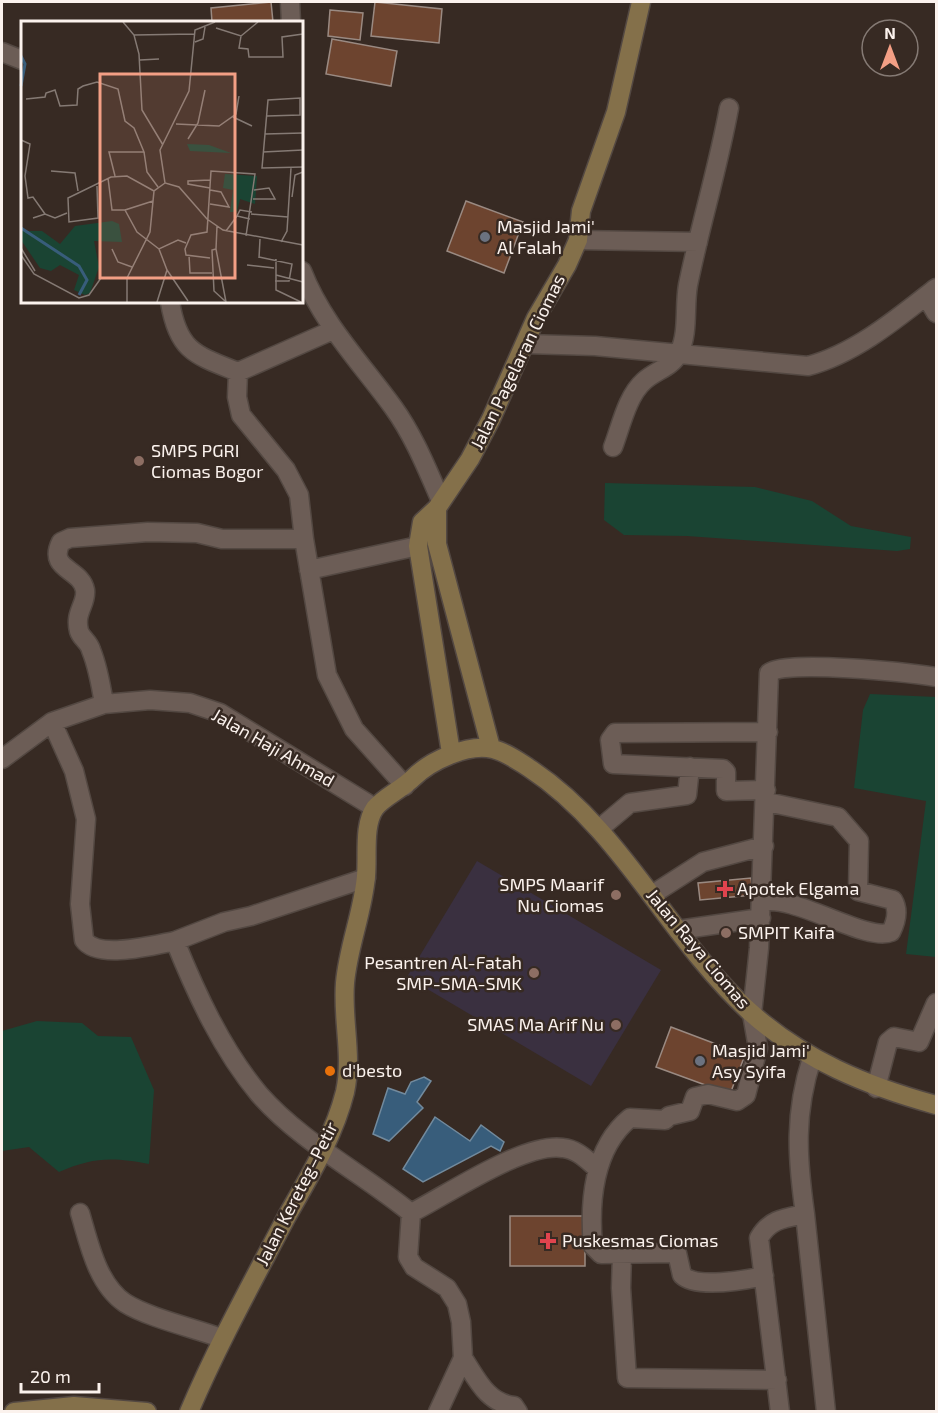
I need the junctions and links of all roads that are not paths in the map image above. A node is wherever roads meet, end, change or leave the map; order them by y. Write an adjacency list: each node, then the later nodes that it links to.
1 (290, 2): 3 (street)
2 (641, 2): 7 (main road, Jalan Pagelaran Ciomas)
3 (291, 21)
4 (2, 52): 5 (street)
5 (21, 60)
6 (729, 108): 8 (street)
7 (578, 240): 8 (street); 14 (main road, Jalan Pagelaran Ciomas)
8 (698, 242): 15 (street)
9 (303, 273): 13 (street)
10 (931, 292): 12 (street); 15 (street)
11 (170, 303): 16 (street)
12 (936, 313)
13 (333, 330): 16 (street); 18 (street)
14 (526, 344): 15 (street); 18 (main road, Jalan Pagelaran Ciomas)
15 (678, 355): 17 (street)
16 (238, 372): 19 (street)
17 (613, 447)
18 (439, 505): 20 (main road); 26 (main road)
19 (304, 539): 21 (street); 23 (street)
20 (417, 546): 21 (street); 27 (main road)
21 (309, 570): 30 (street)
22 (936, 677): 25 (street)
23 (104, 704): 24 (street, Jalan Haji Ahmad); 32 (street, Jalan Haji Ahmad)
24 (52, 722): 28 (street, Jalan Haji Ahmad); 39 (street)
25 (768, 732): 29 (street); 31 (street)
26 (491, 748): 27 (main road); 33 (main road, Jalan Raya Ciomas)
27 (451, 753): 30 (main road)
28 (2, 759)
29 (690, 767): 31 (street); 33 (street)
30 (405, 786): 32 (main road)
31 (766, 796): 34 (street); 37 (street)
32 (375, 808): 35 (main road, Jalan Kereteg–Petir)
33 (599, 829): 36 (main road, Jalan Raya Ciomas)
34 (764, 846): 36 (street); 37 (street)
35 (366, 878): 39 (street); 45 (main road, Jalan Kereteg–Petir)
36 (653, 894): 38 (main road, Jalan Raya Ciomas)
37 (761, 910): 38 (street); 41 (street)
38 (678, 930): 41 (main road, Jalan Raya Ciomas)
39 (175, 941): 45 (street)
40 (936, 1003): 43 (street)
41 (752, 1014): 42 (main road, Jalan Raya Ciomas); 46 (street)
42 (812, 1058): 43 (main road, Jalan Raya Ciomas); 49 (street)
43 (876, 1088): 44 (main road, Jalan Raya Ciomas)
44 (936, 1105)
45 (324, 1148): 47 (street); 52 (main road, Jalan Kereteg–Petir)
46 (598, 1169): 47 (street); 50 (street)
47 (411, 1212): 53 (street)
48 (80, 1213): 52 (street)
49 (805, 1214): 51 (street); 61 (street)
50 (622, 1253): 51 (street); 54 (street)
51 (764, 1276): 54 (street)
52 (221, 1338): 57 (main road, Jalan Kereteg–Petir)
53 (463, 1358): 58 (street); 59 (street)
54 (777, 1380): 60 (street)
55 (14, 1412): 56 (main road)
56 (147, 1412)
57 (189, 1412)
58 (438, 1412)
59 (518, 1412)
60 (780, 1412)
61 (826, 1412)

